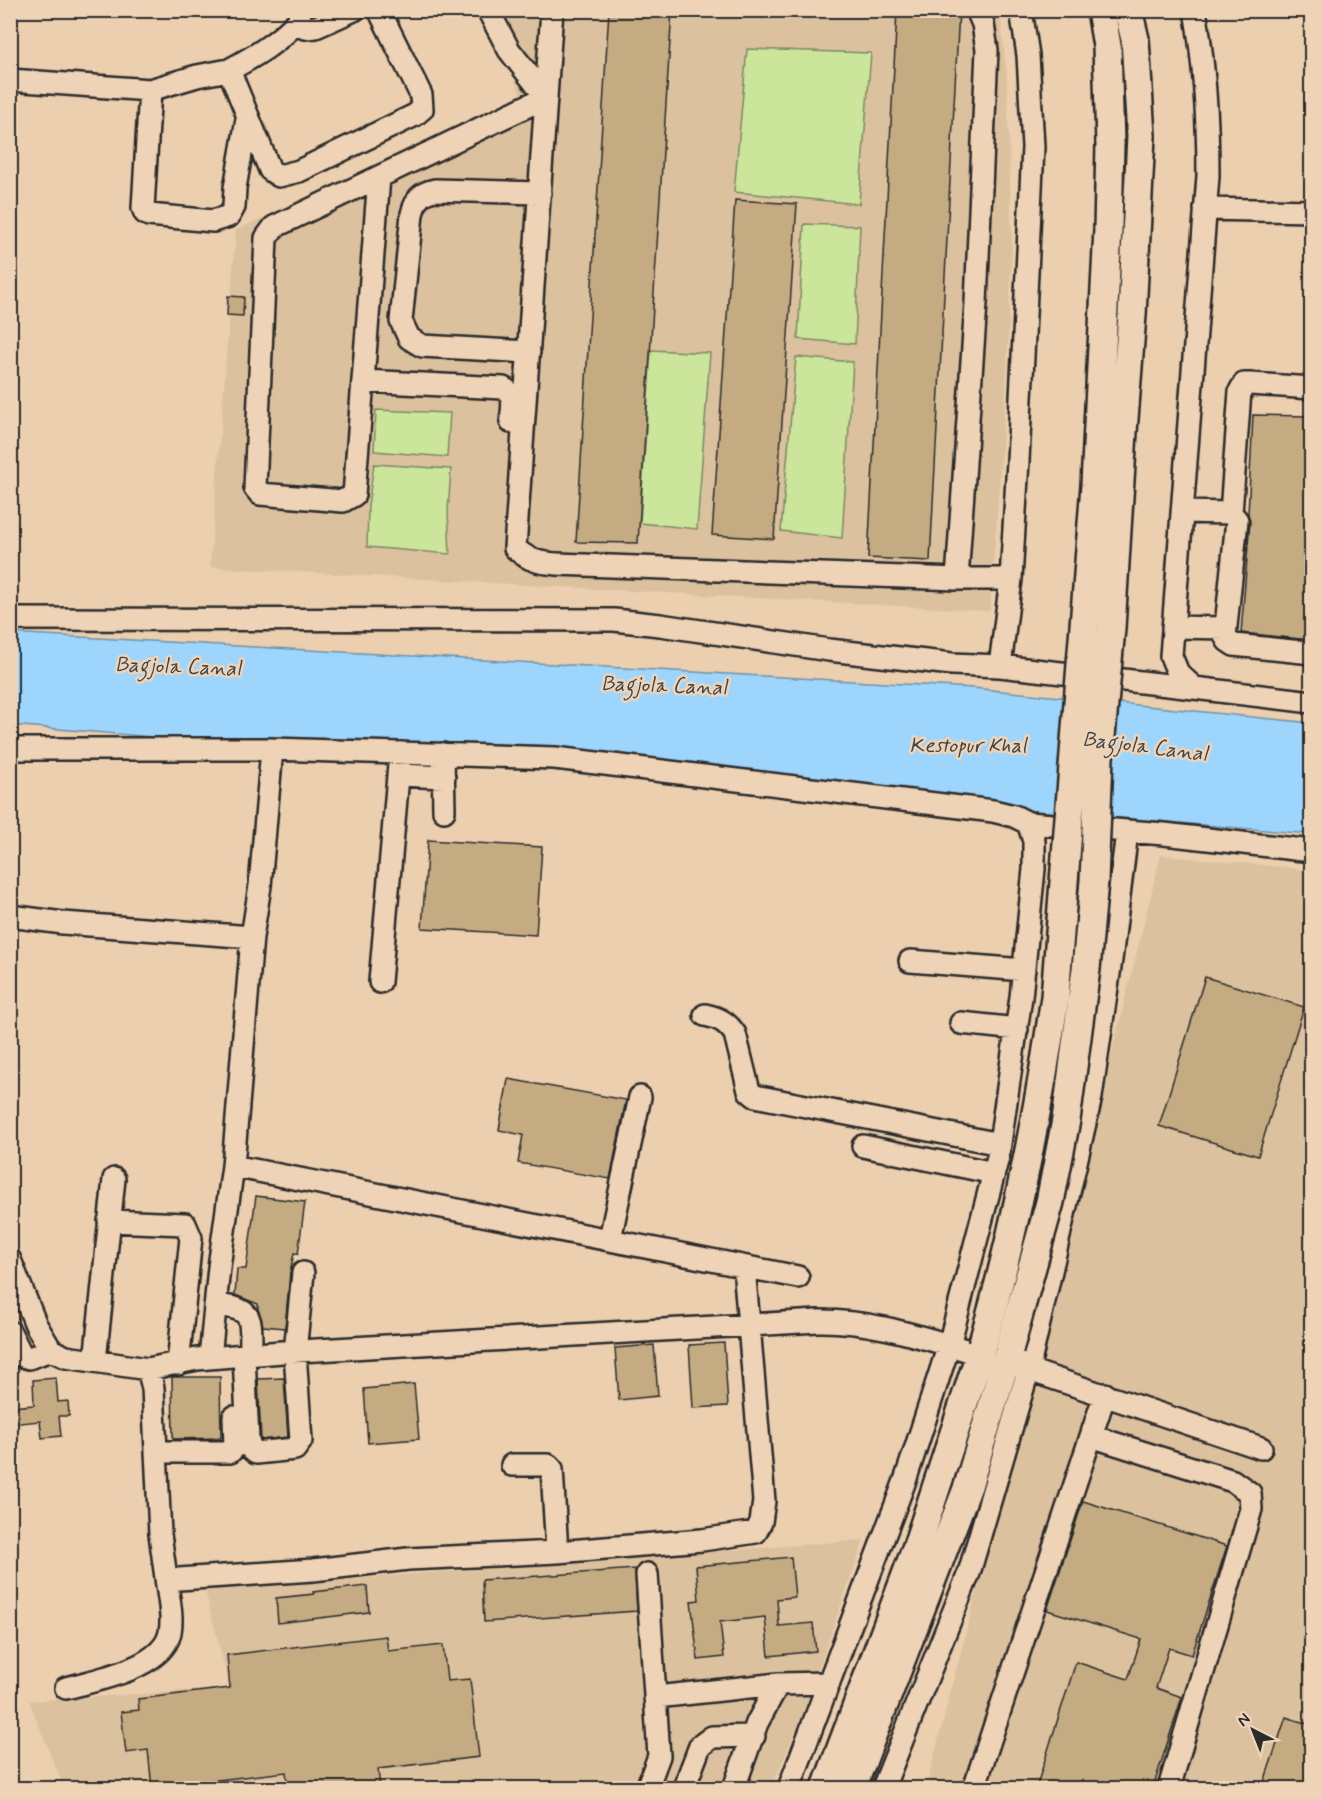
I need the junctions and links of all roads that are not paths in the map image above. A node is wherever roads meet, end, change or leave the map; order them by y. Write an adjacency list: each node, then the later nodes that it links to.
1 (354, 10): 10 (street)
2 (379, 10): 15 (street)
3 (488, 10): 14 (street)
4 (552, 10): 14 (street)
5 (977, 10): 26 (street)
6 (1021, 10): 27 (street)
7 (1101, 10): 73 (main road, bridge)
8 (1128, 10): 73 (main road, bridge)
9 (1196, 10): 18 (street)
10 (300, 15): 11 (street)
11 (229, 70): 13 (street); 15 (street)
12 (10, 80): 13 (street)
13 (150, 90): 15 (street)
14 (546, 97): 16 (street); 17 (street)
15 (248, 119)
16 (379, 177): 21 (street); 21 (street)
17 (540, 193): 20 (street); 20 (street)
18 (1205, 209): 19 (street); 23 (street)
19 (1311, 211)
20 (529, 352): 26 (street)
21 (363, 381): 25 (street)
22 (1311, 388): 24 (street)
23 (1182, 512): 24 (street); 29 (street)
24 (1231, 513): 30 (street)
25 (564, 572)
26 (957, 579): 27 (street)
27 (1011, 579): 32 (street)
28 (10, 619): 32 (street)
29 (1173, 627): 30 (street); 33 (street)
30 (1226, 628): 31 (street)
31 (1311, 653)
32 (1000, 666): 33 (street)
33 (1194, 688): 34 (street)
34 (1311, 702)
35 (10, 749): 36 (street)
36 (272, 749): 37 (street); 46 (street)
37 (400, 753): 38 (street); 39 (street)
38 (443, 754): 40 (street); 42 (street)
39 (398, 775): 40 (street); 49 (street)
40 (444, 777): 41 (street)
41 (444, 811)
42 (1028, 823): 43 (street); 48 (street)
43 (1127, 832): 44 (street); 73 (street)
44 (1311, 851)
45 (10, 916): 46 (street)
46 (252, 937): 56 (street)
47 (910, 961): 48 (street)
48 (1024, 970): 52 (street)
49 (380, 982)
50 (705, 1015): 54 (street)
51 (962, 1023): 52 (street)
52 (1017, 1029): 54 (street)
53 (640, 1097): 60 (street)
54 (1000, 1144): 57 (street)
55 (863, 1146): 57 (street)
56 (232, 1166): 60 (street); 66 (street)
57 (994, 1173): 69 (street)
58 (114, 1179): 59 (street)
59 (110, 1221): 75 (street); 76 (street)
60 (610, 1239): 62 (street)
61 (11, 1262): 65 (street)
62 (744, 1267): 64 (street); 67 (street)
63 (303, 1273): 71 (street)
64 (798, 1277)
65 (15, 1286): 70 (street)
66 (215, 1305): 72 (street); 74 (street)
67 (749, 1325): 69 (street); 71 (street); 83 (street)
68 (10, 1332): 70 (street)
69 (949, 1345): 73 (street); 86 (street)
70 (51, 1350): 75 (street)
71 (295, 1352): 72 (street); 72 (street)
72 (243, 1356): 74 (street); 81 (street)
73 (1001, 1357): 78 (street); 95 (main road); 96 (main road); 97 (street)
74 (210, 1358): 76 (street)
75 (95, 1361): 77 (street)
76 (178, 1364): 77 (street)
77 (148, 1369): 81 (street)
78 (1105, 1394): 79 (street); 80 (street)
79 (1091, 1436): 98 (street); 99 (street)
80 (1261, 1448)
81 (156, 1452): 85 (street)
82 (512, 1465): 83 (street)
83 (557, 1552): 85 (street)
84 (647, 1574): 89 (street)
85 (166, 1578): 88 (street)
86 (829, 1683): 87 (street); 94 (street)
87 (778, 1684): 89 (street); 90 (street)
88 (66, 1688)
89 (656, 1697): 91 (street)
90 (754, 1737): 92 (street); 93 (street)
91 (647, 1788)
92 (684, 1788)
93 (734, 1788)
94 (789, 1788)
95 (826, 1788)
96 (852, 1788)
97 (883, 1788)
98 (974, 1788)
99 (1169, 1788)

